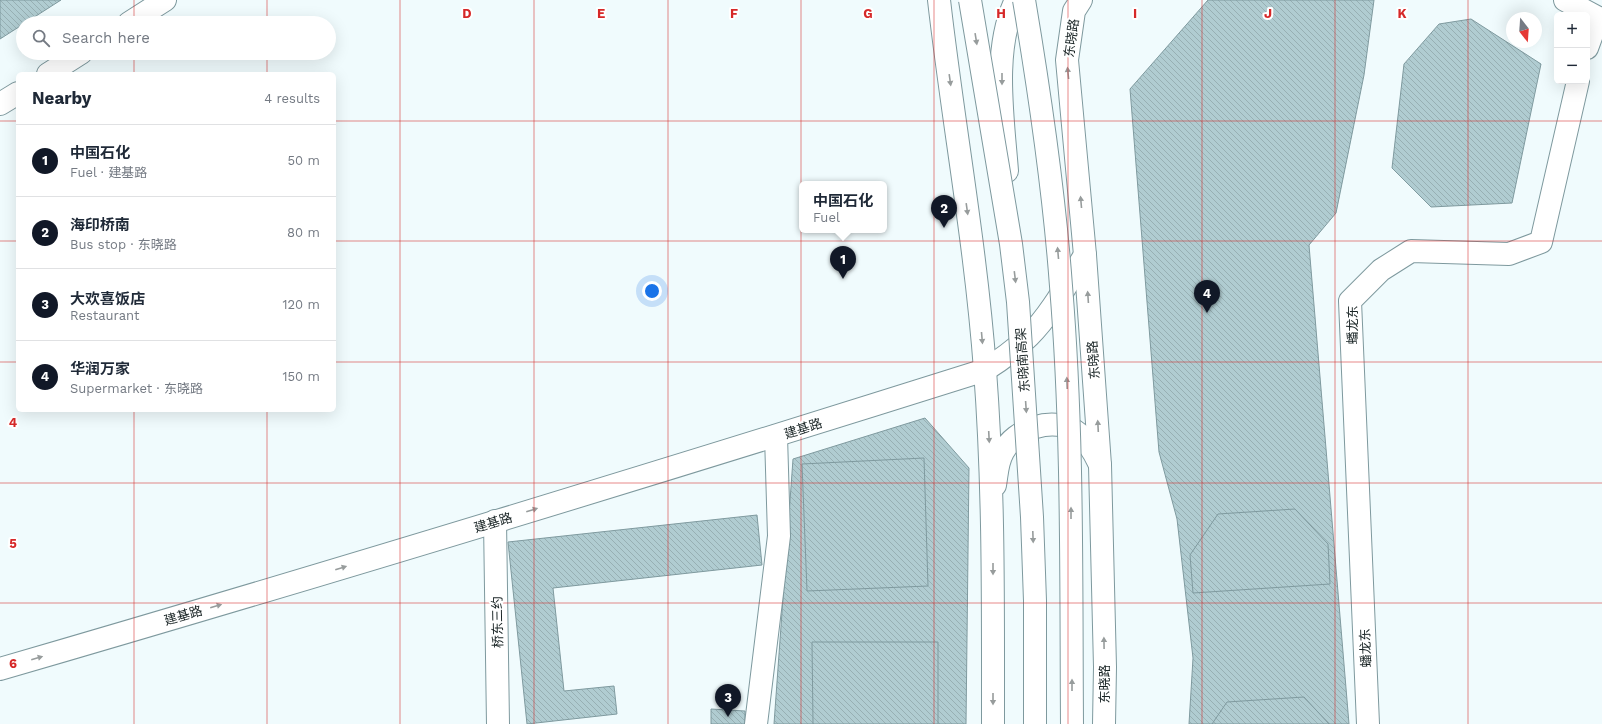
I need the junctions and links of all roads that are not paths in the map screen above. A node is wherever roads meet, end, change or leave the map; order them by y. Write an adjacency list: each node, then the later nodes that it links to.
1 (165, 0): 8 (main road)
2 (939, 0): 18 (main road, one-way to 18)
3 (970, 0): 16 (main road, 东晓南高架, one-way to 16, bridge)
4 (1016, 0): 16 (main road, one-way to 16, bridge)
5 (1024, 0): 28 (main road, one-way to 5, bridge)
6 (1081, 0): 17 (main road, 东晓路, one-way to 6)
7 (1565, 0): 9 (main road)
8 (140, 16)
9 (1600, 19): 10 (main road)
10 (1590, 41)
11 (70, 60): 12 (main road)
12 (51, 72)
13 (1577, 84): 30 (main road, 蟠龙东)
14 (16, 94): 15 (main road)
15 (0, 104)
16 (1011, 244): 27 (main road, 东晓南高架, one-way to 27, bridge)
17 (1085, 255): 18 (main road, 建基路); 20 (main road, 东晓路, one-way to 17)
18 (985, 370): 19 (main road, 建基路); 21 (main road, one-way to 21)
19 (776, 436): 22 (main road, 建基路, one-way to 19); 25 (main road)
20 (1100, 465): 21 (main road); 29 (main road, 东晓路, one-way to 20)
21 (992, 502): 26 (main road, one-way to 26)
22 (495, 521): 23 (main road, 建基路, one-way to 22); 24 (main road, 桥东三约)
23 (4, 661)
24 (498, 724)
25 (756, 724)
26 (993, 724)
27 (1035, 724)
28 (1072, 724)
29 (1104, 724)
30 (1368, 724)

